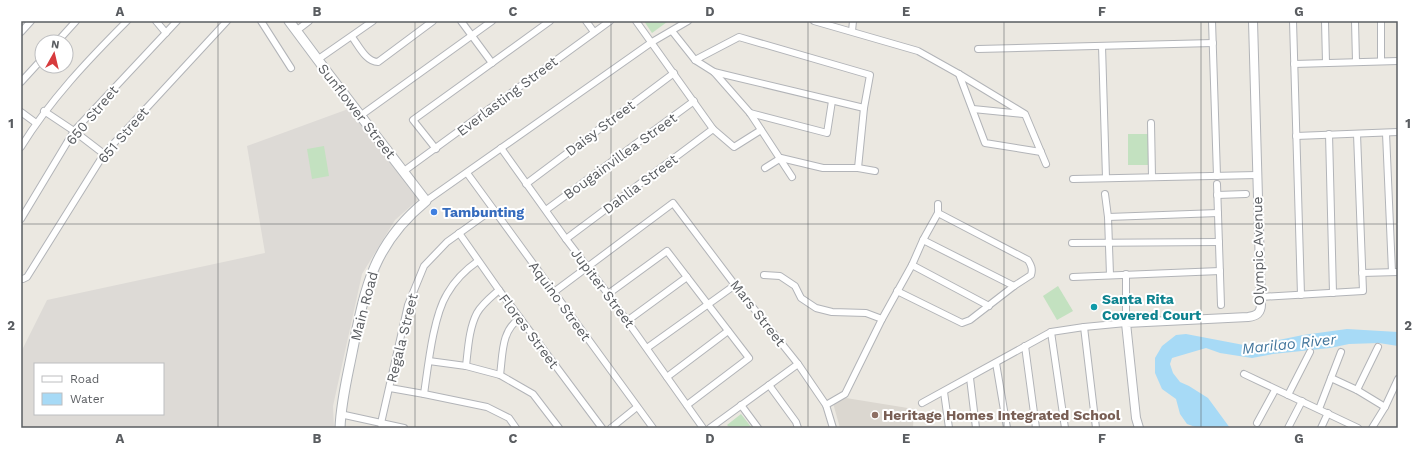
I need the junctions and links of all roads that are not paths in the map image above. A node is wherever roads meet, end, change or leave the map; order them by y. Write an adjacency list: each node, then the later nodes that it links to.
1 (31, 21): 30 (street)
2 (76, 21): 33 (street)
3 (127, 21): 58 (street)
4 (156, 21): 32 (street)
5 (177, 21): 32 (street, 650 Street)
6 (227, 21): 77 (street, 651 Street)
7 (261, 21): 49 (street)
8 (289, 21): 27 (main road, Sunflower Street)
9 (309, 21): 27 (street)
10 (373, 21): 35 (street)
11 (433, 21): 35 (street)
12 (461, 21): 34 (street)
13 (492, 21): 34 (street)
14 (550, 21): 45 (street)
15 (586, 21): 31 (street)
16 (610, 21): 31 (street, Everlasting Street)
17 (636, 21): 36 (street)
18 (688, 21): 28 (street)
19 (814, 21): 29 (street)
20 (853, 21): 29 (street)
21 (1212, 21): 37 (street)
22 (1253, 21): 85 (street, Olympic Avenue)
23 (1293, 21): 46 (street)
24 (1325, 21): 47 (street)
25 (1355, 21): 44 (street)
26 (1381, 21): 42 (street)
27 (296, 31): 40 (main road, Sunflower Street)
28 (672, 31): 36 (street); 41 (street)
29 (852, 31): 52 (street)
30 (21, 32)
31 (594, 32): 75 (street, Everlasting Street)
32 (166, 33): 67 (street, 650 Street)
33 (64, 34)
34 (472, 36): 45 (street); 62 (street)
35 (352, 37): 40 (street)
36 (652, 42): 51 (street); 74 (street)
37 (1213, 43): 38 (street); 87 (street)
38 (1102, 46): 39 (street); 89 (street)
39 (978, 49)
40 (318, 60): 62 (main road, Sunflower Street)
41 (695, 60): 50 (street); 56 (street)
42 (1381, 61): 43 (street); 44 (street)
43 (1398, 61)
44 (1356, 62): 47 (street)
45 (492, 63): 75 (street)
46 (1294, 64): 47 (street); 72 (street)
47 (1326, 64)
48 (34, 68): 53 (street)
49 (291, 68)
50 (714, 72): 55 (street); 60 (street)
51 (674, 73): 54 (street); 91 (street, Daisy Street)
52 (959, 74): 57 (street); 61 (street)
53 (21, 82)
54 (694, 101): 65 (street); 99 (street, Bougainvillea Street)
55 (832, 101): 56 (street); 60 (street)
56 (864, 108): 81 (street)
57 (973, 109): 61 (street); 76 (street)
58 (44, 111): 63 (street); 67 (street)
59 (21, 112): 63 (street)
60 (750, 113): 66 (street)
61 (1025, 114): 76 (street)
62 (360, 116): 82 (main road, Sunflower Street)
63 (36, 122): 73 (street)
64 (1151, 123): 88 (street)
65 (713, 129): 66 (street); 105 (street, Dahlia Street)
66 (761, 130): 78 (street)
67 (74, 131): 77 (street); 103 (street, 650 Street)
68 (1386, 132): 69 (street); 71 (street); 114 (street)
69 (1398, 132)
70 (1329, 134): 71 (street); 72 (street); 127 (street)
71 (1357, 134): 115 (street)
72 (1296, 136): 129 (street)
73 (21, 147)
74 (501, 148): 84 (street); 91 (street, Jupiter Street)
75 (436, 149): 82 (street, Everlasting Street)
76 (1041, 152): 79 (street)
77 (104, 154): 121 (street, 651 Street)
78 (781, 158): 80 (street); 81 (street); 86 (street)
79 (1046, 164)
80 (765, 168)
81 (858, 168): 83 (street)
82 (404, 171): 96 (main road, Sunflower Street)
83 (875, 172)
84 (467, 173): 96 (street); 98 (street, Aquino Street)
85 (1257, 175): 87 (street); 130 (street, Olympic Avenue)
86 (792, 176)
87 (1217, 176): 88 (street)
88 (1152, 177): 89 (street)
89 (1106, 178): 90 (street)
90 (1073, 179)
91 (526, 184): 99 (street, Jupiter Street)
92 (1217, 184): 94 (street)
93 (1105, 194): 102 (street)
94 (1218, 194): 95 (street); 101 (street)
95 (1246, 194)
96 (426, 201): 172 (main road, Main Road)
97 (938, 204): 100 (street)
98 (493, 209): 104 (street, Regala Street); 126 (street, Aquino Street)
99 (546, 210): 105 (street, Jupiter Street)
100 (938, 213): 106 (street); 123 (street)
101 (1218, 213): 102 (street); 107 (street)
102 (1108, 217): 109 (street)
103 (21, 219)
104 (459, 232): 110 (street, Flores Street); 157 (street, Regala Street)
105 (566, 239): 112 (street, Jupiter Street)
106 (923, 240): 111 (street); 123 (street)
107 (1219, 242): 109 (street); 113 (street)
108 (1072, 243): 109 (street)
109 (1109, 243): 118 (street)
110 (478, 261): 124 (street, Flores Street); 146 (street)
111 (912, 265): 125 (street); 133 (street)
112 (587, 268): 122 (street, Mars Street); 126 (street); 128 (street, Jupiter Street)
113 (1220, 271): 116 (street); 132 (street)
114 (1395, 272): 115 (street)
115 (1362, 273): 127 (street)
116 (1126, 274): 118 (street); 137 (street)
117 (764, 275): 135 (street)
118 (1110, 275): 119 (street)
119 (1073, 277)
120 (687, 278): 128 (street); 131 (street); 136 (street)
121 (21, 279)
122 (735, 284): 131 (street); 148 (street, Mars Street)
123 (1014, 286): 133 (street)
124 (499, 290): 134 (street, Flores Street); 149 (street)
125 (897, 291): 133 (street); 135 (street)
126 (554, 292): 169 (street, Aquino Street)
127 (1333, 293): 129 (street)
128 (608, 294): 136 (street, Jupiter Street)
129 (1301, 295): 130 (street)
130 (1261, 297): 137 (street, Olympic Avenue)
131 (708, 304): 139 (street); 143 (street)
132 (1221, 305)
133 (989, 306)
134 (520, 318): 151 (street); 179 (street, Flores Street)
135 (882, 319): 167 (street)
136 (627, 321): 143 (street, Jupiter Street)
137 (1126, 323): 138 (street); 193 (street)
138 (1084, 327): 140 (street); 192 (street)
139 (728, 331): 152 (street); 165 (street)
140 (1051, 332): 141 (street); 191 (street)
141 (1025, 346): 147 (street); 190 (street)
142 (1378, 347): 159 (street)
143 (647, 348): 152 (street, Jupiter Street)
144 (1310, 352): 162 (street)
145 (1341, 352): 154 (street)
146 (429, 361): 149 (street); 161 (street)
147 (996, 363): 153 (street); 189 (street)
148 (798, 364): 156 (street); 167 (street, Mars Street)
149 (466, 366): 151 (street)
150 (1244, 374): 158 (street)
151 (500, 375): 178 (street)
152 (667, 377): 165 (street, Jupiter Street)
153 (970, 378): 160 (street); 188 (street)
154 (1331, 378): 159 (street); 170 (street)
155 (1398, 379): 168 (street)
156 (769, 385): 166 (street); 185 (street)
157 (390, 388): 161 (street); 174 (street, Regala Street)
158 (1275, 390): 162 (street); 173 (street)
159 (1357, 390): 168 (street)
160 (944, 392): 164 (street); 187 (street)
161 (424, 394): 177 (street)
162 (1288, 395): 163 (street)
163 (1302, 401): 170 (street); 194 (street)
164 (922, 403)
165 (687, 405): 182 (street, Jupiter Street)
166 (741, 405): 183 (street); 184 (street)
167 (826, 405): 186 (street, Mars Street)
168 (1385, 406): 197 (street)
169 (637, 407): 180 (street); 181 (street, Aquino Street)
170 (1319, 409): 171 (street)
171 (1328, 413): 195 (street); 196 (street)
172 (340, 414): 174 (street); 175 (main road, Main Road)
173 (1257, 423)
174 (382, 426): 176 (street)
175 (340, 428)
176 (404, 428)
177 (516, 428)
178 (559, 428)
179 (602, 428)
180 (611, 428)
181 (653, 428)
182 (704, 428)
183 (710, 428)
184 (758, 428)
185 (798, 428)
186 (833, 428)
187 (949, 428)
188 (976, 428)
189 (1007, 428)
190 (1036, 428)
191 (1065, 428)
192 (1096, 428)
193 (1139, 428)
194 (1288, 428)
195 (1321, 428)
196 (1355, 428)
197 (1372, 428)

